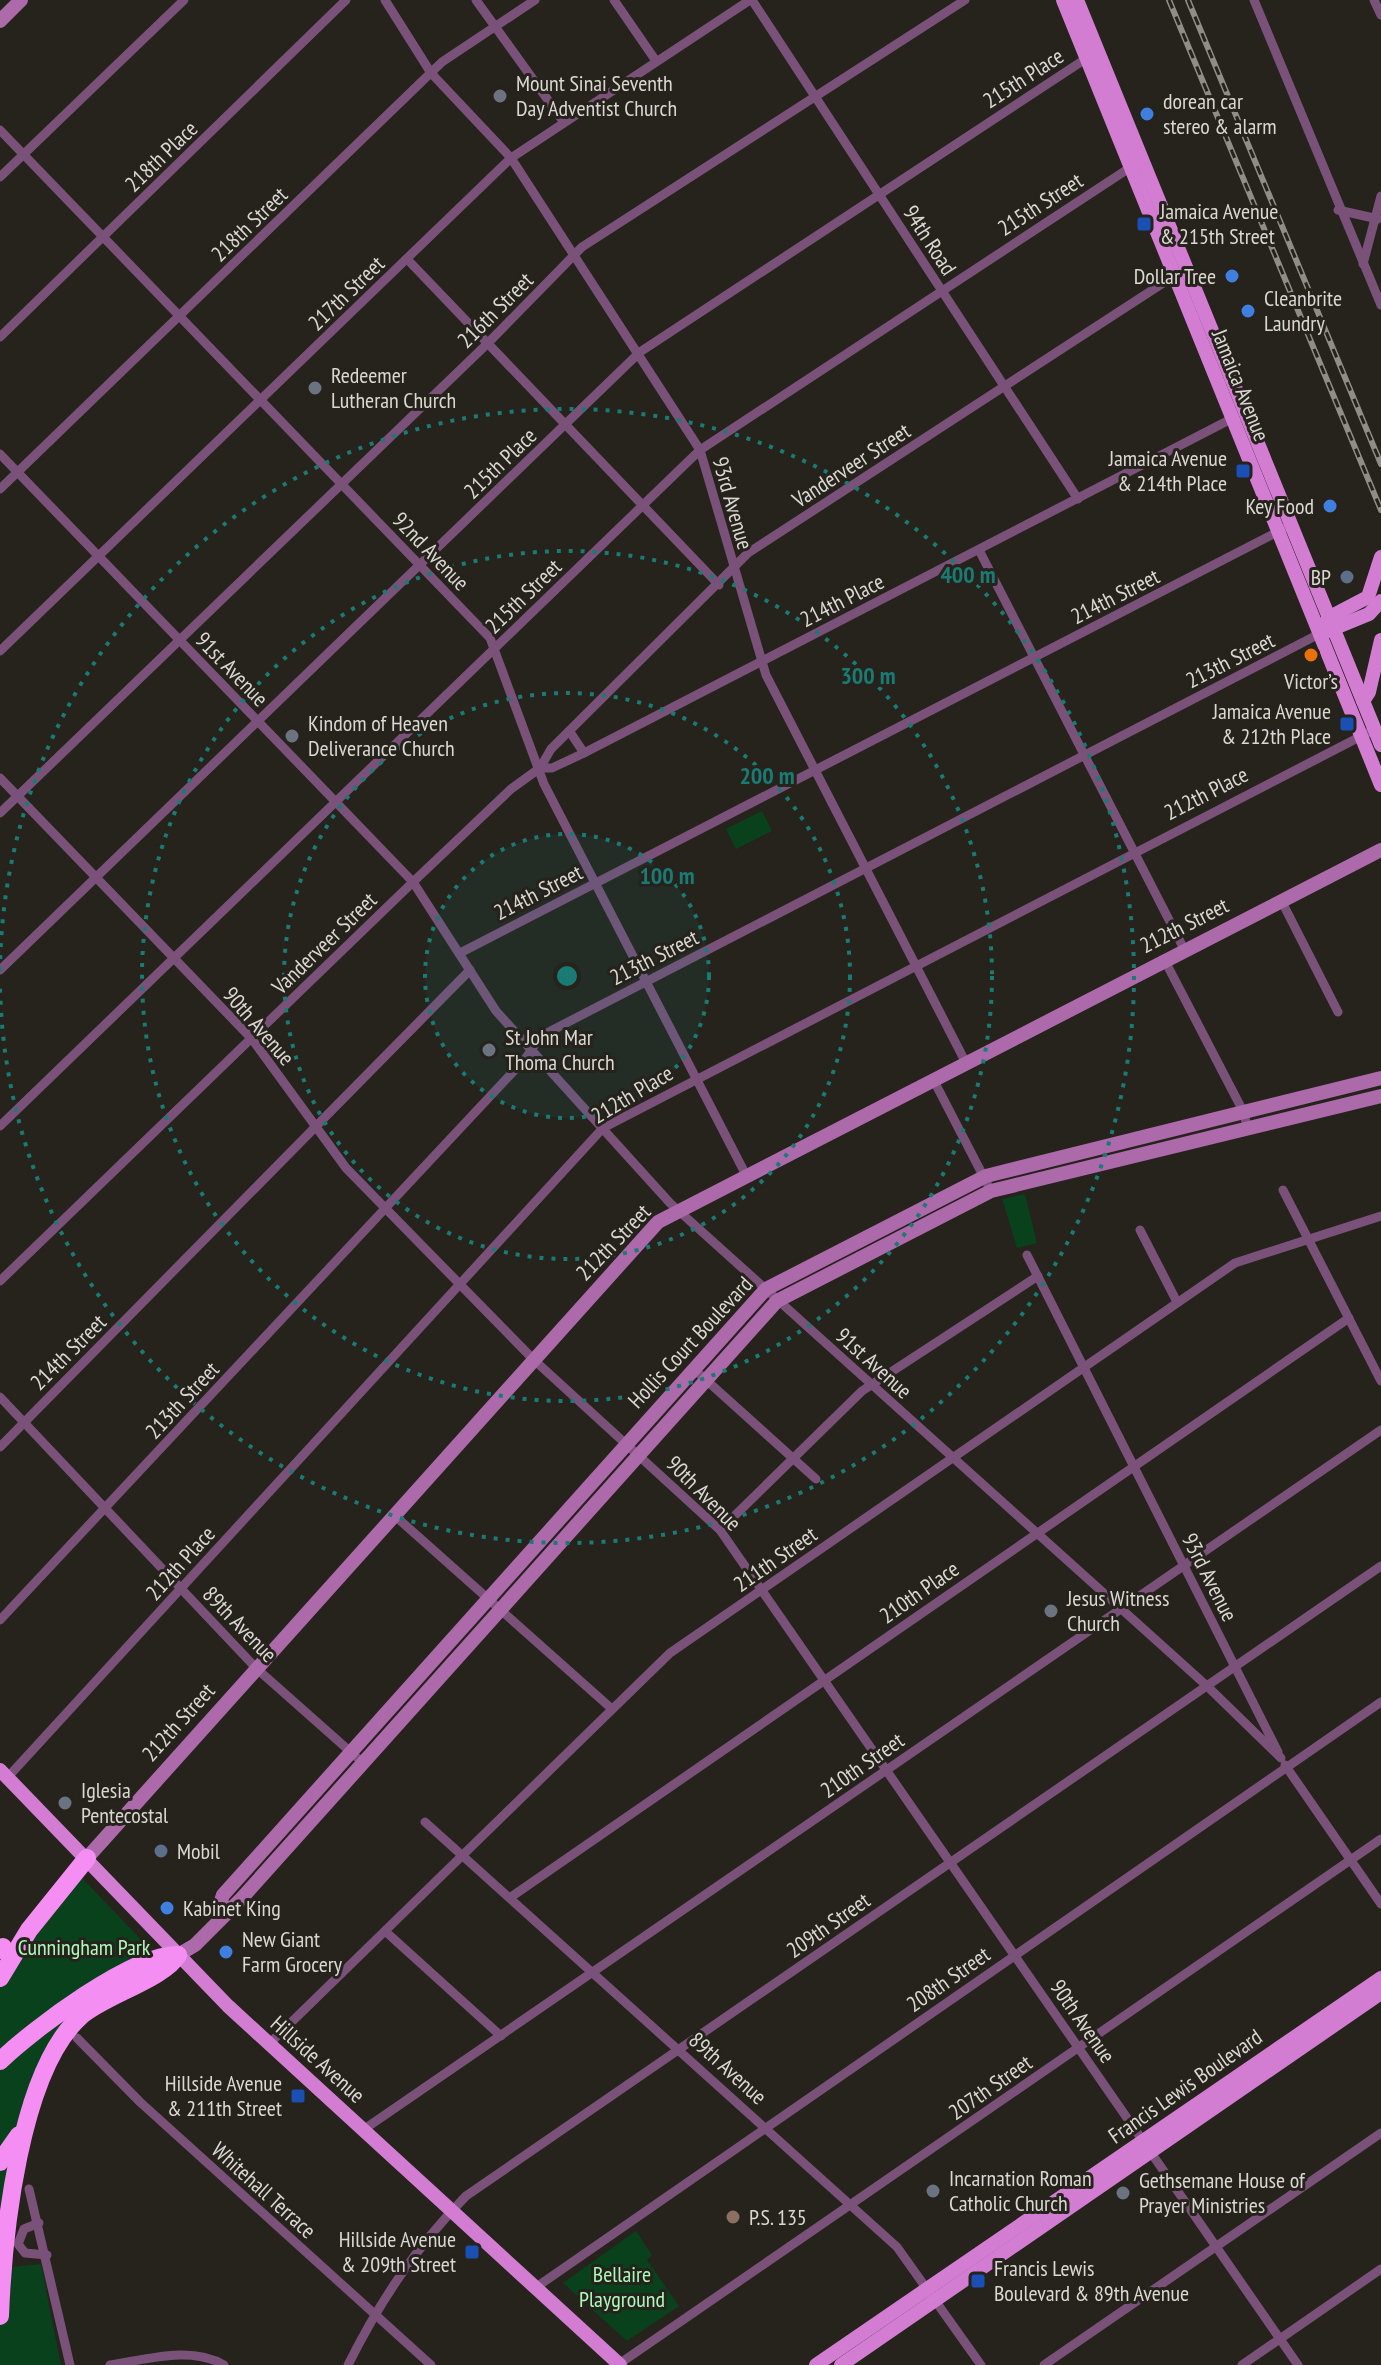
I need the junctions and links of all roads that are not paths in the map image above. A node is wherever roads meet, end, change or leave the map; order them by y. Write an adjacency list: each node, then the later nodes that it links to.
1 (21, 0): 15 (main road)
2 (184, 0): 23 (street)
3 (346, 0): 31 (street, 218th Place)
4 (385, 0): 19 (street, 93rd Avenue)
5 (476, 0): 16 (street)
6 (535, 0): 16 (street, 218th Street)
7 (614, 0): 18 (street)
8 (751, 0): 18 (street, 217th Street); 20 (street, 94th Road)
9 (965, 0): 20 (street, 216th Street)
10 (1063, 0): 17 (main road, Jamaica Avenue)
11 (1077, 0): 17 (main road, Jamaica Avenue)
12 (1254, 0): 29 (street)
13 (1374, 0): 14 (street)
14 (1381, 15)
15 (0, 21)
16 (495, 26): 19 (street, 218th Street); 21 (street)
17 (1092, 55): 25 (main road, Jamaica Avenue); 27 (street, 215th Place)
18 (656, 61): 21 (street, 217th Street)
19 (431, 73): 24 (street, 93rd Avenue); 38 (street, 218th Street)
20 (816, 96): 27 (street, 94th Road); 32 (street, 216th Street)
21 (563, 121): 24 (street, 217th Street)
22 (0, 130): 23 (street, 92nd Avenue)
23 (24, 154): 26 (street); 31 (street, 92nd Avenue)
24 (511, 158): 32 (street, 93rd Avenue); 33 (street, 217th Street)
25 (1137, 163): 35 (main road, Jamaica Avenue); 36 (street, 215th Street)
26 (0, 177)
27 (879, 194): 36 (street, 94th Road); 41 (street, 215th Place)
28 (1381, 196): 30 (street)
29 (1338, 210): 30 (street); 34 (street)
30 (1378, 220): 34 (street)
31 (102, 238): 38 (street, 92nd Avenue); 39 (street, 218th Place)
32 (577, 255): 40 (street, 216th Street); 41 (street, 93rd Avenue)
33 (407, 259): 40 (street); 43 (street, 217th Street)
34 (1363, 264): 37 (street)
35 (1180, 272): 42 (street, Vanderveer Street); 44 (main road, Jamaica Avenue)
36 (941, 290): 42 (street, 94th Road); 46 (street, 215th Street)
37 (1381, 305)
38 (179, 316): 43 (street, 92nd Avenue); 48 (street, 218th Street)
39 (0, 337)
40 (488, 343): 45 (street); 49 (street, 216th Street)
41 (640, 352): 45 (street, 215th Place); 46 (street, 93rd Avenue)
42 (1004, 386): 51 (street, 94th Road); 58 (street, Vanderveer Street)
43 (260, 400): 49 (street, 92nd Avenue); 55 (street, 217th Street)
44 (1237, 416): 51 (street, 214th Place); 53 (main road, Jamaica Avenue)
45 (566, 424): 52 (street); 57 (street, 215th Place)
46 (700, 450): 52 (street, 215th Street); 58 (street, 93rd Avenue)
47 (0, 454): 48 (street, 91st Avenue)
48 (18, 472): 50 (street, 218th Street); 55 (street, 91st Avenue)
49 (342, 484): 57 (street, 92nd Avenue); 62 (street, 216th Street)
50 (0, 489)
51 (1078, 499): 54 (street, 214th Place)
52 (643, 505): 59 (street); 64 (street, 215th Street)
53 (1283, 529): 61 (main road, Jamaica Avenue); 66 (street, 214th Street)
54 (979, 550): 66 (street); 67 (street, 214th Place)
55 (99, 556): 62 (street, 91st Avenue); 65 (street, 217th Street)
56 (1381, 557): 60 (main road)
57 (419, 565): 64 (street, 92nd Avenue); 69 (street, 215th Place)
58 (733, 570): 59 (street, Vanderveer Street); 67 (street, 93rd Avenue)
59 (719, 585): 70 (street, Vanderveer Street)
60 (1375, 599): 61 (main road)
61 (1328, 627): 68 (main road, Jamaica Avenue); 71 (main road, Jamaica Avenue); 74 (street, 213th Street)
62 (180, 640): 69 (street, 91st Avenue); 79 (street, 216th Street)
63 (1381, 640): 68 (main road)
64 (494, 649): 75 (street, 92nd Avenue); 80 (street, 215th Street)
65 (0, 651)
66 (1033, 658): 74 (street); 76 (street, 214th Street)
67 (763, 661): 73 (street, 214th Place); 76 (street, 93rd Avenue)
68 (1363, 701): 71 (main road, Jamaica Avenue)
69 (257, 721): 80 (street, 91st Avenue); 85 (street, 215th Place)
70 (570, 732): 73 (street); 75 (street, Vanderveer Street)
71 (1368, 732): 72 (main road, Jamaica Avenue); 78 (main road, Jamaica Avenue); 83 (street, 212th Place)
72 (1381, 745)
73 (584, 753): 75 (street, 214th Place)
74 (1084, 756): 83 (street); 84 (street, 213th Street)
75 (540, 768): 86 (street, Vanderveer Street); 87 (street, 92nd Avenue)
76 (815, 770): 84 (street, 93rd Avenue); 87 (street, 214th Street)
77 (0, 778): 79 (street, 90th Avenue)
78 (1381, 785)
79 (18, 796): 81 (street, 216th Street); 85 (street, 90th Avenue)
80 (336, 802): 86 (street, 91st Avenue); 91 (street, 215th Street)
81 (0, 813)
82 (1381, 850): 88 (main road, 212th Street)
83 (1133, 852): 89 (street); 93 (street, 212th Place)
84 (865, 868): 93 (street, 93rd Avenue); 96 (street, 213th Street)
85 (96, 877): 91 (street, 90th Avenue); 94 (street, 215th Place)
86 (413, 882): 90 (street, 91st Avenue); 98 (street, Vanderveer Street)
87 (596, 883): 90 (street, 214th Street); 96 (street, 92nd Avenue)
88 (1281, 900): 89 (main road, 212th Street); 97 (street)
89 (1184, 949): 92 (main road, 212th Street)
90 (460, 953): 95 (street)
91 (174, 958): 98 (street, 90th Avenue); 108 (street, 215th Street)
92 (1164, 959): 100 (main road, 212th Street); 107 (street)
93 (915, 964): 100 (street, 93rd Avenue); 101 (street, 212th Place)
94 (0, 970)
95 (470, 970): 99 (street, 91st Avenue); 109 (street, 214th Street)
96 (646, 981): 99 (street, 213th Street); 101 (street, 92nd Avenue)
97 (1338, 1012)
98 (252, 1039): 109 (street, 90th Avenue); 129 (street, Vanderveer Street)
99 (531, 1049): 110 (street, 91st Avenue); 119 (street, 213th Street)
100 (966, 1063): 102 (main road, 212th Street)
101 (696, 1077): 110 (street, 212th Place); 115 (street, 92nd Avenue)
102 (933, 1079): 115 (main road, 212th Street); 116 (street)
103 (1375, 1079): 104 (main road, Hollis Court Boulevard); 105 (main road)
104 (1305, 1097): 106 (main road); 107 (main road, Hollis Court Boulevard)
105 (1378, 1097): 106 (main road, Hollis Court Boulevard)
106 (1309, 1113): 107 (main road, Hollis Court Boulevard)
107 (1246, 1120): 111 (main road, Hollis Court Boulevard); 112 (main road, Hollis Court Boulevard)
108 (0, 1126)
109 (316, 1126): 119 (street, 90th Avenue); 141 (street, 214th Street)
110 (603, 1128): 120 (street, 91st Avenue); 130 (street, 212th Place)
111 (1153, 1133): 112 (main road); 113 (main road, Hollis Court Boulevard)
112 (1158, 1151): 114 (main road, Hollis Court Boulevard)
113 (1067, 1155): 114 (main road); 116 (main road, Hollis Court Boulevard)
114 (1073, 1172): 118 (main road, Hollis Court Boulevard)
115 (746, 1175): 120 (main road, 212th Street)
116 (986, 1176): 118 (street); 121 (main road, Hollis Court Boulevard)
117 (1283, 1190): 125 (street)
118 (991, 1191): 123 (main road, Hollis Court Boulevard)
119 (386, 1208): 130 (street, 90th Avenue); 151 (street, 213th Street)
120 (678, 1210): 131 (street, 91st Avenue); 135 (main road, 212th Street)
121 (910, 1215): 123 (main road); 127 (main road, Hollis Court Boulevard)
122 (1381, 1216): 125 (street, 211th Street)
123 (918, 1229): 127 (main road, Hollis Court Boulevard)
124 (1140, 1230): 133 (street)
125 (1309, 1240): 133 (street, 211th Street); 134 (street)
126 (1027, 1255): 128 (street, 93rd Avenue)
127 (840, 1260): 131 (main road, Hollis Court Boulevard); 132 (main road, Hollis Court Boulevard)
128 (1038, 1276): 136 (street, 93rd Avenue); 139 (street)
129 (0, 1281)
130 (459, 1284): 135 (street, 90th Avenue); 158 (street, 212th Place)
131 (766, 1289): 132 (street, 91st Avenue); 137 (main road, Hollis Court Boulevard)
132 (777, 1301): 137 (main road, Hollis Court Boulevard); 139 (street, 91st Avenue)
133 (1177, 1302): 136 (street, 211th Street)
134 (1349, 1318): 138 (street); 148 (street, 210th Place)
135 (533, 1359): 143 (street, 90th Avenue); 152 (main road, 212th Street)
136 (1083, 1367): 147 (street, 211th Street); 148 (street, 93rd Avenue)
137 (701, 1375): 143 (main road, Hollis Court Boulevard); 145 (main road, Hollis Court Boulevard); 146 (street)
138 (1381, 1381)
139 (871, 1384): 146 (street); 147 (street, 91st Avenue)
140 (0, 1397): 141 (street, 89th Avenue)
141 (24, 1423): 144 (street, 214th Street); 151 (street, 89th Avenue)
142 (1381, 1430): 155 (street, 210th Street)
143 (627, 1444): 145 (street, 90th Avenue); 150 (main road, Hollis Court Boulevard)
144 (0, 1447)
145 (639, 1454): 150 (main road, Hollis Court Boulevard); 153 (street, 90th Avenue)
146 (794, 1456): 149 (street); 153 (street)
147 (953, 1458): 154 (street, 91st Avenue); 157 (street, 211th Street)
148 (1132, 1466): 154 (street, 210th Place); 155 (street, 93rd Avenue)
149 (816, 1479)
150 (584, 1504): 159 (main road, Hollis Court Boulevard)
151 (105, 1508): 158 (street, 89th Avenue); 161 (street, 213th Street)
152 (394, 1515): 159 (street); 163 (main road, 212th Street)
153 (720, 1530): 157 (street, 90th Avenue)
154 (1037, 1533): 160 (street, 91st Avenue); 164 (street, 210th Place)
155 (1184, 1565): 160 (street, 210th Street); 162 (street, 93rd Avenue)
156 (1381, 1566): 162 (street, 209th Street)
157 (763, 1588): 164 (street, 90th Avenue); 167 (street, 211th Street)
158 (181, 1589): 163 (street, 89th Avenue); 172 (street, 212th Place)
159 (495, 1605): 167 (street); 169 (main road, Hollis Court Boulevard)
160 (1121, 1609): 165 (street, 91st Avenue); 171 (street, 210th Street)
161 (0, 1620)
162 (1235, 1666): 165 (street, 209th Street); 168 (street, 93rd Avenue)
163 (256, 1668): 169 (street, 89th Avenue); 176 (main road, 212th Street)
164 (825, 1679): 171 (street, 90th Avenue); 179 (street, 210th Place)
165 (1207, 1686): 168 (street, 91st Avenue); 178 (street, 209th Street)
166 (1381, 1702): 170 (street, 208th Street)
167 (612, 1709): 175 (street, 211th Street)
168 (1281, 1758): 170 (street, 93rd Avenue)
169 (357, 1759): 184 (main road, Hollis Court Boulevard)
170 (1287, 1767): 177 (street, 93rd Avenue); 185 (street, 208th Street)
171 (888, 1769): 178 (street, 90th Avenue); 186 (street, 210th Street)
172 (4, 1774): 176 (main road, Hillside Avenue)
173 (425, 1822): 175 (street, 89th Avenue)
174 (1381, 1839): 177 (street, 207th Street)
175 (463, 1855): 179 (street, 89th Avenue); 182 (street, 211th Street)
176 (87, 1858): 181 (highway); 184 (main road, Hillside Avenue)
177 (1351, 1860): 180 (street, 93rd Avenue); 193 (street, 207th Street)
178 (952, 1862): 185 (street, 90th Avenue); 194 (street, 209th Street)
179 (511, 1897): 186 (street, 89th Avenue)
180 (1381, 1904)
181 (40, 1915): 183 (highway); 187 (highway)
182 (385, 1931): 190 (street); 192 (street, 211th Street)
183 (1, 1949)
184 (178, 1955): 192 (main road, Hillside Avenue); 195 (highway); 196 (highway)
185 (1015, 1955): 193 (street, 90th Avenue); 197 (street, 208th Street)
186 (594, 1972): 190 (street, 210th Street); 194 (street, 89th Avenue)
187 (0, 1978)
188 (1381, 1978): 200 (main road, Francis Lewis Boulevard)
189 (1381, 1993): 200 (main road, Francis Lewis Boulevard)
190 (501, 2036): 198 (street, 210th Street)
191 (77, 2038): 211 (street, Whitehall Terrace)
192 (269, 2044): 198 (main road, Hillside Avenue)
193 (1079, 2047): 200 (street, 90th Avenue); 203 (street, 207th Street)
194 (681, 2049): 197 (street, 89th Avenue); 204 (street, 209th Street)
195 (0, 2061)
196 (45, 2074): 201 (highway); 212 (highway)
197 (766, 2126): 203 (street, 89th Avenue); 209 (street, 208th Street)
198 (363, 2130): 204 (main road, Hillside Avenue)
199 (1381, 2133): 206 (street)
200 (1147, 2146): 206 (street, 90th Avenue); 210 (main road, Francis Lewis Boulevard)
201 (0, 2162)
202 (29, 2189): 205 (street)
203 (852, 2203): 210 (street, 89th Avenue); 214 (street, 207th Street)
204 (451, 2211): 209 (main road, Hillside Avenue); 211 (street, 209th Street)
205 (39, 2223): 207 (street); 207 (street)
206 (1216, 2246): 213 (street, 90th Avenue); 223 (street)
207 (47, 2255): 215 (street)
208 (1381, 2269): 213 (street)
209 (535, 2288): 214 (main road, Hillside Avenue)
210 (931, 2294): 220 (main road, Francis Lewis Boulevard); 221 (main road, Francis Lewis Boulevard); 222 (street, 89th Avenue)
211 (373, 2313): 218 (street, 209th Street); 219 (street, Whitehall Terrace)
212 (0, 2316)
213 (1280, 2339): 224 (street); 225 (street, 90th Avenue)
214 (619, 2364)
215 (70, 2365)
216 (110, 2365): 217 (street)
217 (224, 2365)
218 (348, 2365)
219 (431, 2365)
220 (816, 2365)
221 (841, 2365)
222 (981, 2365)
223 (1044, 2365)
224 (1242, 2365)
225 (1298, 2365)

